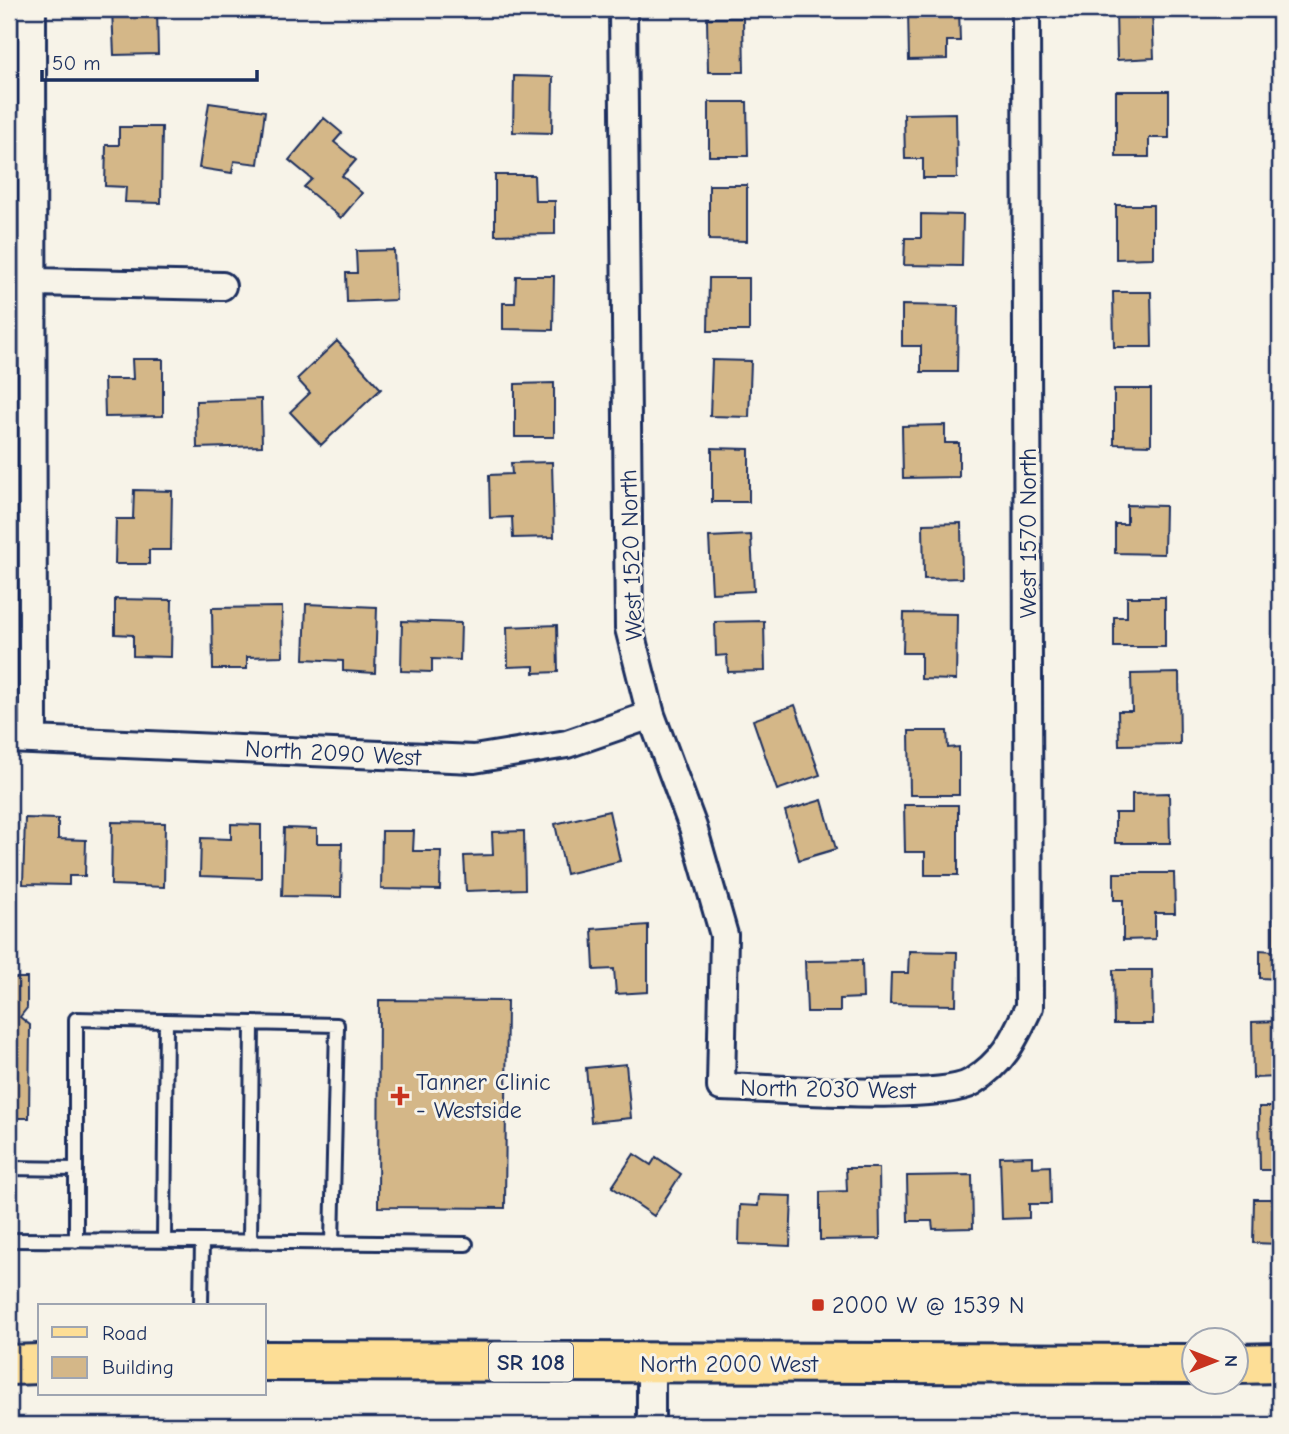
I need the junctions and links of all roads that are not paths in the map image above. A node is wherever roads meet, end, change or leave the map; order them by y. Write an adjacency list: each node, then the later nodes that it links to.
1 (32, 9): 4 (street)
2 (623, 9): 6 (street, West 1520 North)
3 (1026, 9): 10 (street, West 1570 North)
4 (34, 282): 5 (street); 7 (street)
5 (222, 286)
6 (651, 715): 7 (street, North 2090 West); 11 (street, West 1520 North)
7 (21, 739)
8 (166, 1021): 9 (lane); 13 (lane); 16 (lane)
9 (252, 1023): 18 (lane); 19 (lane)
10 (1008, 1053): 11 (street, North 2030 West)
11 (721, 1087)
12 (9, 1168): 13 (lane)
13 (76, 1169): 15 (lane)
14 (9, 1240): 15 (lane)
15 (76, 1241): 16 (lane)
16 (164, 1241): 17 (lane)
17 (202, 1241): 18 (lane); 21 (lane)
18 (250, 1242): 19 (lane)
19 (332, 1243): 20 (lane)
20 (466, 1244)
21 (201, 1304)
22 (266, 1361): 23 (main road, North 2000 West / SR 108)
23 (651, 1363): 26 (main road, North 2000 West / SR 108); 29 (street)
24 (1280, 1363): 27 (main road)
25 (38, 1364): 28 (main road)
26 (1180, 1364)
27 (1250, 1364)
28 (9, 1365)
29 (651, 1425)

